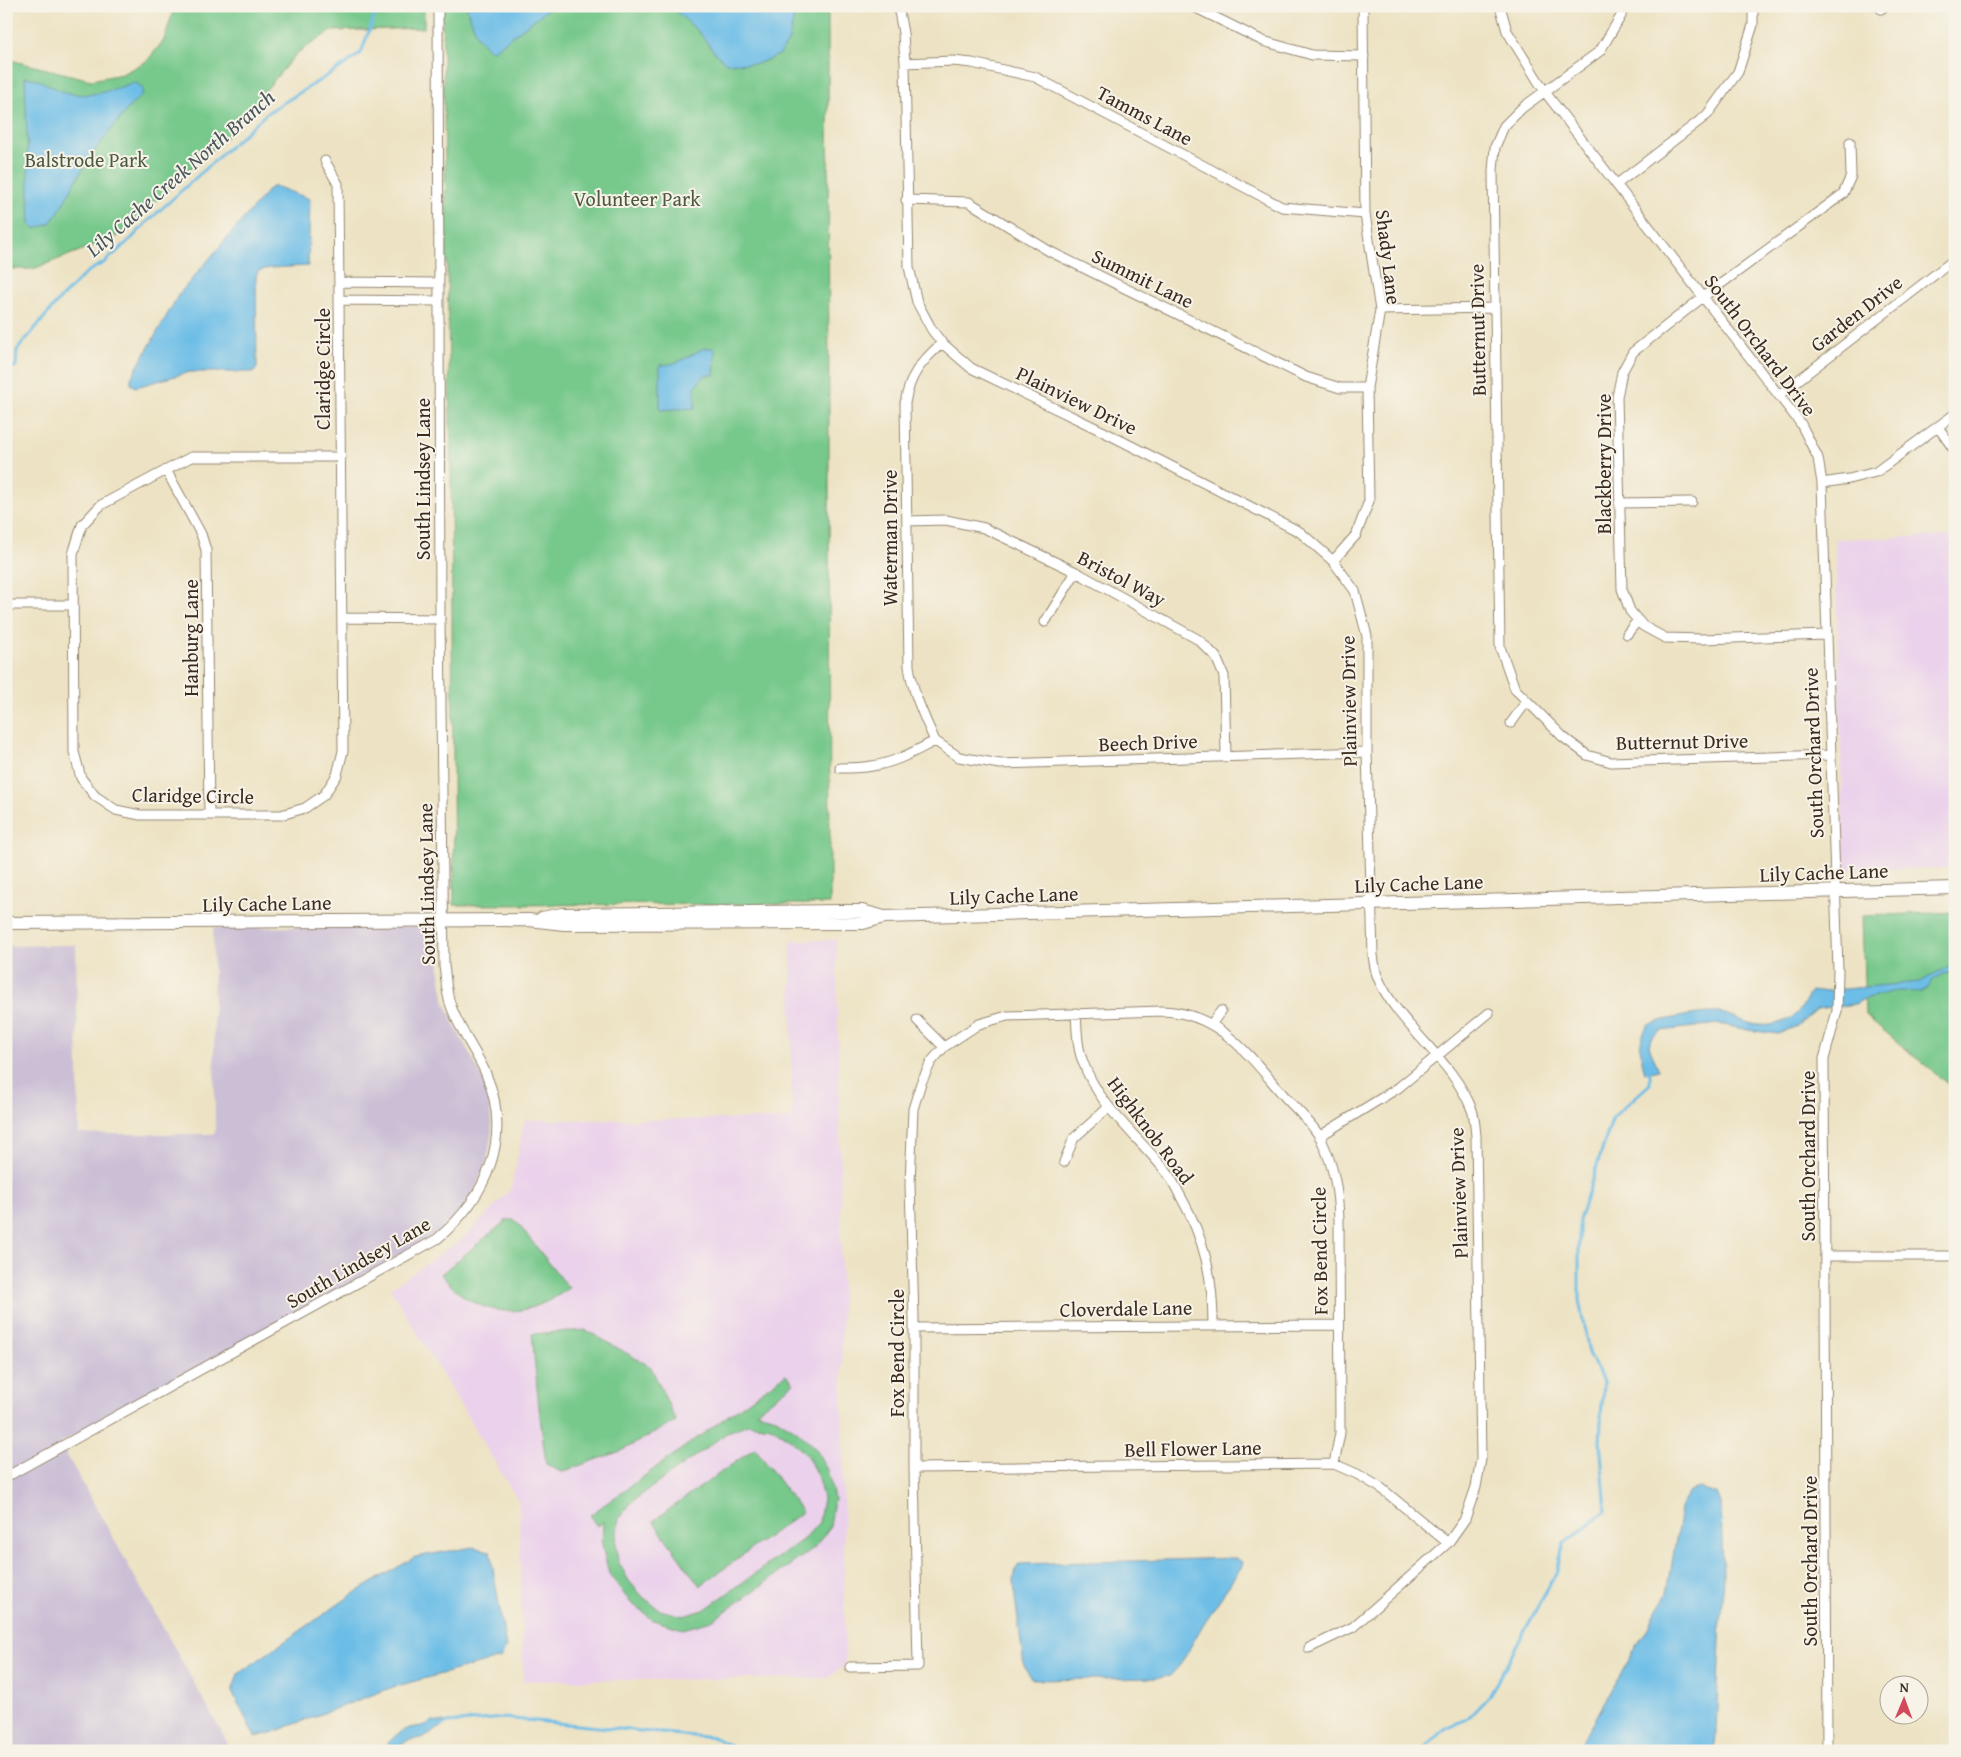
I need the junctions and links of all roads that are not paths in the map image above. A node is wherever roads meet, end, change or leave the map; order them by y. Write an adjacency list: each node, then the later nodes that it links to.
1 (438, 6): 18 (street, South Lindsey Lane)
2 (898, 6): 9 (street, Plainview Drive)
3 (1192, 6): 8 (street)
4 (1363, 6): 8 (street, Shady Lane)
5 (1500, 6): 10 (street, South Orchard Drive)
6 (1622, 6): 10 (street, Butternut Drive)
7 (1753, 6): 13 (street)
8 (1364, 56): 15 (street, Shady Lane)
9 (905, 62): 14 (street, Plainview Drive); 15 (street, Tamms Lane)
10 (1545, 92): 13 (street, South Orchard Drive); 22 (street, Butternut Drive)
11 (1850, 142): 19 (street, Blackberry Drive)
12 (325, 161): 17 (street, Claridge Circle)
13 (1618, 184): 19 (street, South Orchard Drive)
14 (906, 200): 24 (street, Plainview Drive); 25 (street, Summit Lane)
15 (1365, 214): 23 (street, Shady Lane)
16 (1955, 259): 26 (street, Garden Drive)
17 (339, 282): 18 (street); 20 (street, Claridge Circle)
18 (439, 282): 21 (street, South Lindsey Lane)
19 (1702, 297): 26 (street, South Orchard Drive); 34 (street, Blackberry Drive)
20 (340, 300): 21 (street); 30 (street, Claridge Circle)
21 (439, 300): 41 (street, South Lindsey Lane)
22 (1494, 308): 23 (street); 46 (street, Butternut Drive)
23 (1380, 310): 25 (street, Shady Lane)
24 (942, 342): 35 (street, Waterman Drive); 36 (street, Plainview Drive)
25 (1368, 388): 36 (street, Shady Lane)
26 (1779, 395): 32 (street, South Orchard Drive)
27 (1955, 414): 28 (street)
28 (1938, 427): 29 (street); 32 (street)
29 (1955, 451)
30 (341, 456): 31 (street, Claridge Circle); 40 (street, Claridge Circle)
31 (166, 470): 39 (street, Claridge Circle); 53 (street, Hanburg Lane)
32 (1822, 483): 45 (street, South Orchard Drive)
33 (1692, 502): 34 (street)
34 (1619, 503): 42 (street, Blackberry Drive)
35 (907, 521): 37 (street, Bristol Way); 48 (street, Waterman Drive)
36 (1333, 561): 49 (street, Plainview Drive)
37 (1076, 572): 43 (street); 51 (street, Bristol Way)
38 (10, 605): 39 (street)
39 (73, 605): 53 (street, Claridge Circle)
40 (343, 618): 41 (street); 53 (street, Claridge Circle)
41 (440, 619): 57 (street, South Lindsey Lane)
42 (1638, 620): 44 (street); 45 (street, Blackberry Drive)
43 (1045, 622)
44 (1627, 634)
45 (1828, 635): 50 (street, South Orchard Drive)
46 (1527, 701): 47 (street); 50 (street, Butternut Drive)
47 (1511, 723)
48 (935, 741): 51 (street, Beech Drive); 52 (street)
49 (1367, 752): 51 (street, Beech Drive); 56 (street, Plainview Drive)
50 (1830, 754): 55 (street, South Orchard Drive)
51 (1226, 756)
52 (840, 768)
53 (209, 815)
54 (1955, 888): 55 (street, Lily Cache Lane)
55 (1836, 890): 56 (street, Lily Cache Lane); 69 (street, South Orchard Drive)
56 (1370, 904): 57 (street, Lily Cache Lane); 65 (street, Plainview Drive)
57 (445, 920): 58 (street, Lily Cache Lane); 76 (street, South Lindsey Lane)
58 (6, 923)
59 (1221, 1011): 63 (street)
60 (1076, 1013): 63 (street, Fox Bend Circle); 64 (street, Fox Bend Circle); 66 (street, Highknob Road)
61 (1489, 1013): 65 (street)
62 (916, 1020): 64 (street)
63 (1212, 1024): 67 (street, Fox Bend Circle)
64 (944, 1048): 73 (street, Fox Bend Circle)
65 (1437, 1056): 67 (street); 77 (street, Plainview Drive)
66 (1109, 1107): 68 (street); 71 (street, Highknob Road)
67 (1320, 1136): 72 (street, Fox Bend Circle)
68 (1064, 1162)
69 (1825, 1256): 70 (street); 80 (street, South Orchard Drive)
70 (1955, 1256)
71 (1213, 1325): 72 (street, Cloverdale Lane); 73 (street, Cloverdale Lane)
72 (1339, 1325): 74 (street, Fox Bend Circle)
73 (914, 1328): 75 (street, Fox Bend Circle)
74 (1334, 1464): 75 (street, Bell Flower Lane); 77 (street, Bell Flower Lane)
75 (914, 1468): 79 (street, Fox Bend Circle)
76 (6, 1477)
77 (1448, 1542): 78 (street, Plainview Drive)
78 (1309, 1648)
79 (850, 1667)
80 (1827, 1751)

